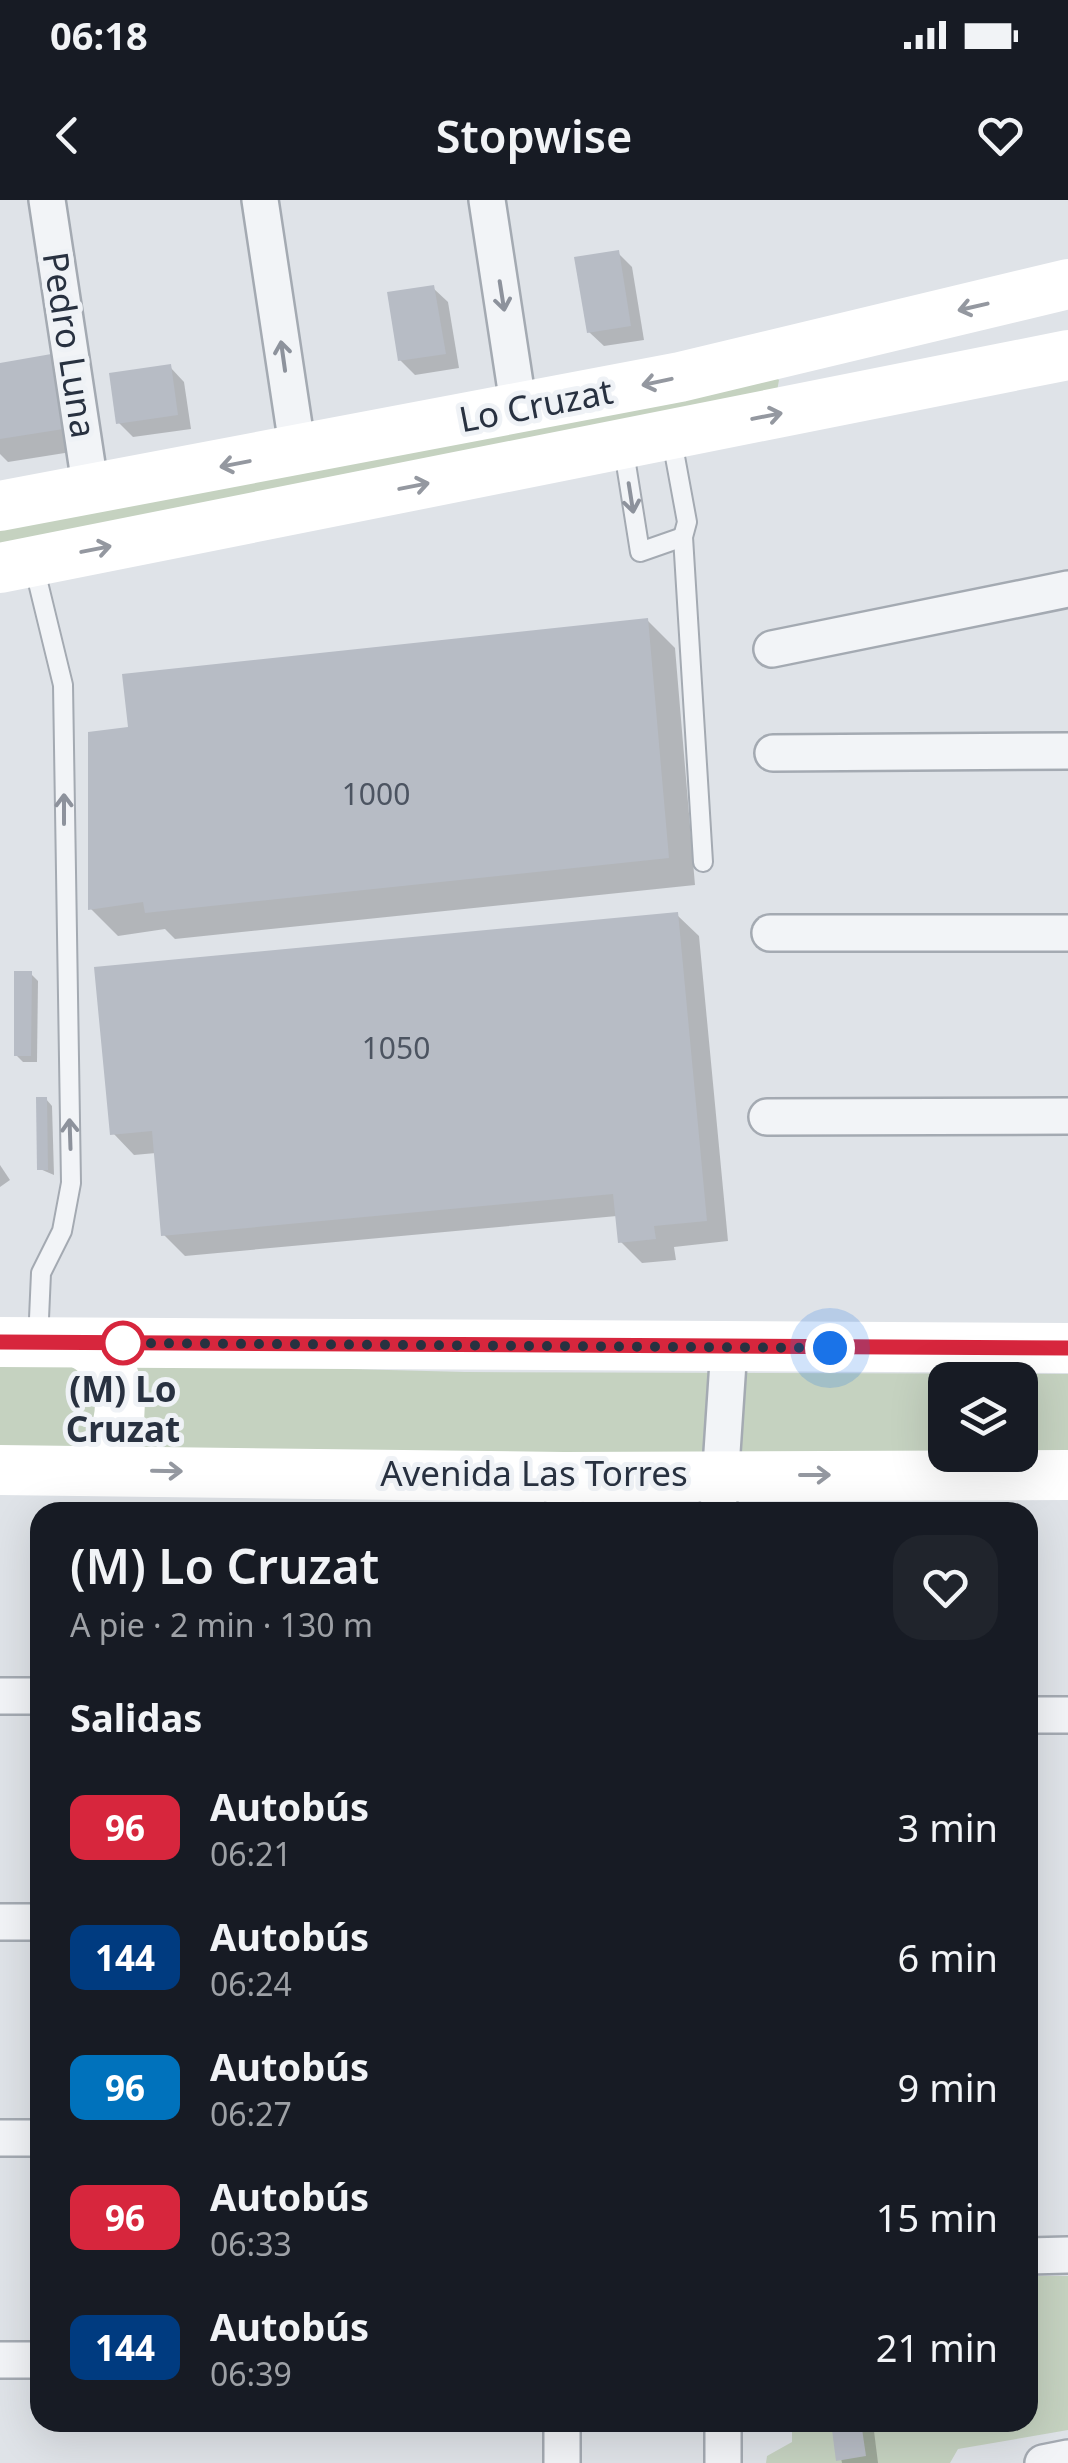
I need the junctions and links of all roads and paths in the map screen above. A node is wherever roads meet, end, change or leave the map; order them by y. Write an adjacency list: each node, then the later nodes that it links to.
1 (47, 200): 10 (street, Pedro Luna)
2 (260, 200): 9 (street, one-way to 2)
3 (487, 200): 6 (street, one-way to 6)
4 (1068, 284): 6 (street, Lo Cruzat, one-way to 6)
5 (1068, 355): 7 (street, Lo Cruzat, one-way to 5)
6 (519, 410): 9 (street, Lo Cruzat)
7 (671, 435): 8 (street, Lo Cruzat); 12 (lane)
8 (623, 444): 12 (lane, one-way to 12); 13 (street, Lo Cruzat, one-way to 8)
9 (298, 452): 10 (street, Lo Cruzat, one-way to 10)
10 (91, 491): 11 (street, Lo Cruzat)
11 (0, 506)
12 (683, 537): 18 (lane)
13 (17, 565): 23 (lane, one-way to 13)
14 (1068, 589): 15 (street)
15 (772, 649)
16 (1068, 751): 17 (street)
17 (773, 753)
18 (704, 862)
19 (770, 933): 20 (street)
20 (1068, 934)
21 (1068, 1116): 22 (street)
22 (766, 1117)
23 (39, 1342): 24 (street); 26 (street)
24 (730, 1347): 25 (street); 29 (street)
25 (1068, 1348)
26 (84, 1469): 27 (street, Avenida Las Torres); 30 (street, Avenida Las Torres, one-way to 30)
27 (0, 1470)
28 (1068, 1474): 29 (street, Avenida Las Torres, one-way to 28)
29 (718, 1494): 30 (street, Avenida Las Torres)
30 (564, 1495)
31 (0, 1696): 32 (street)
32 (30, 1696)
33 (1038, 1715): 34 (street)
34 (1068, 1715)
35 (0, 1922): 36 (street)
36 (30, 1922)
37 (0, 2138): 38 (street)
38 (30, 2138)
39 (1038, 2256): 40 (street)
40 (1068, 2256)
41 (0, 2360): 42 (street)
42 (30, 2360)
43 (562, 2432): 46 (street)
44 (723, 2432): 47 (street)
45 (1068, 2458): 48 (street)
46 (562, 2463)
47 (724, 2463)
48 (1042, 2463)

